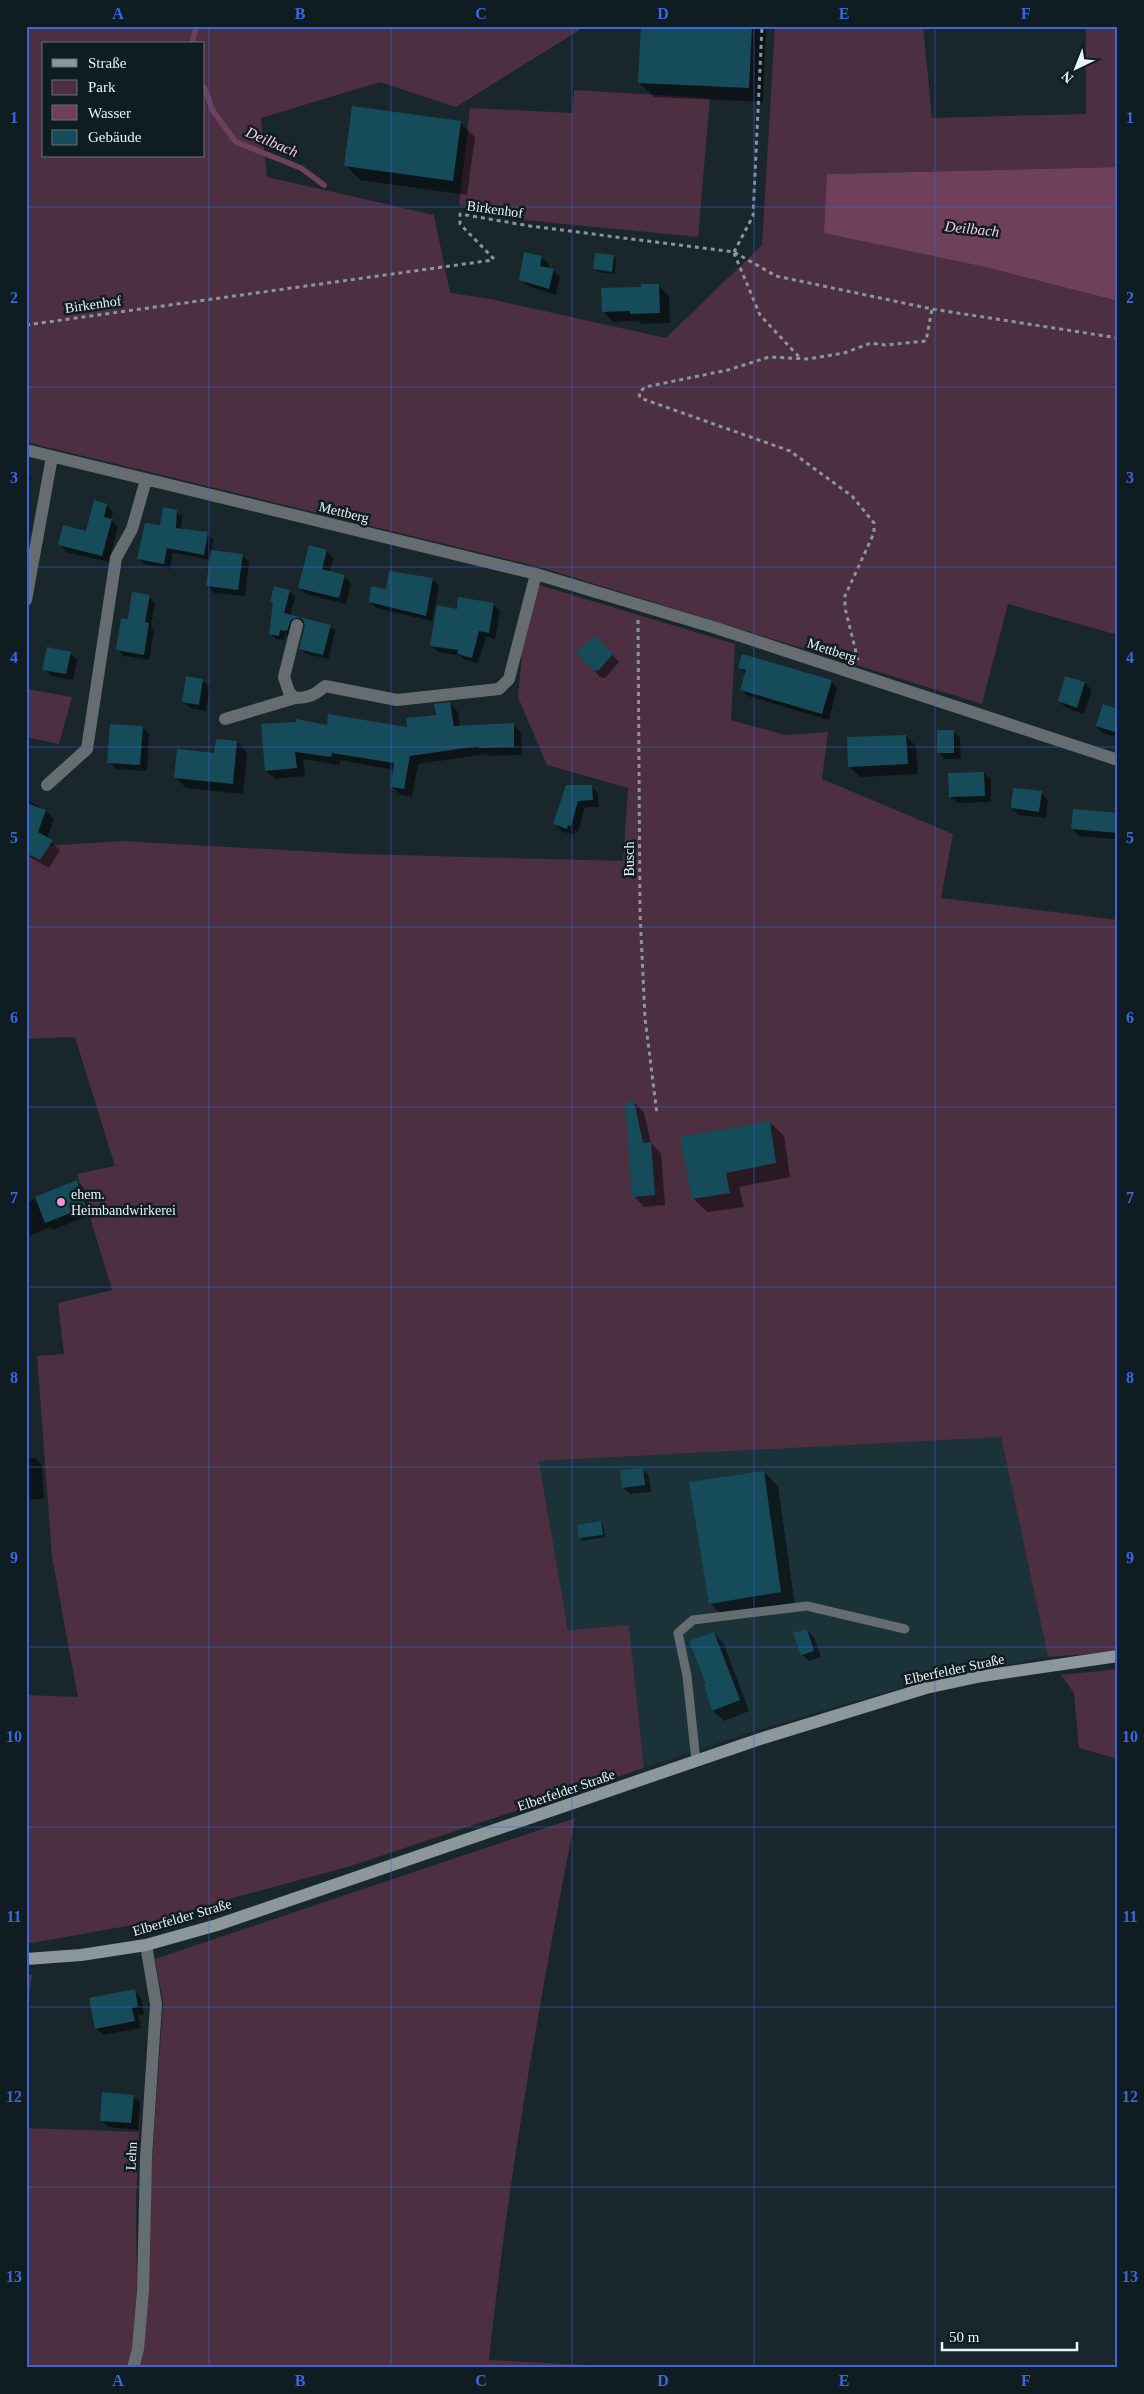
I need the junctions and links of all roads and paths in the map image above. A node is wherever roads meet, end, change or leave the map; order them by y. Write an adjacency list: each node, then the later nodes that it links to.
1 (762, 26): 2 (path)
2 (734, 252): 3 (path); 4 (path, Birkenhof); 6 (path)
3 (932, 309): 5 (path); 6 (path)
4 (26, 325)
5 (1118, 338)
6 (800, 359): 14 (path)
7 (26, 450): 8 (street, Mettberg)
8 (52, 456): 9 (street, Mettberg); 11 (street)
9 (146, 480): 10 (street, Mettberg); 18 (street)
10 (536, 574): 12 (street, Mettberg); 15 (street)
11 (26, 600)
12 (638, 604): 14 (street, Mettberg); 19 (path, Busch)
13 (297, 625): 15 (street)
14 (862, 676): 17 (street, Mettberg)
15 (295, 698): 16 (street)
16 (225, 719)
17 (1118, 760)
18 (47, 785)
19 (657, 1114)
20 (905, 1629): 22 (lane)
21 (1118, 1656): 22 (main road, Elberfelder Straße)
22 (696, 1761): 23 (main road, Elberfelder Straße)
23 (146, 1945): 24 (main road, Elberfelder Straße); 25 (street, Lehn)
24 (26, 1959)
25 (133, 2368)

